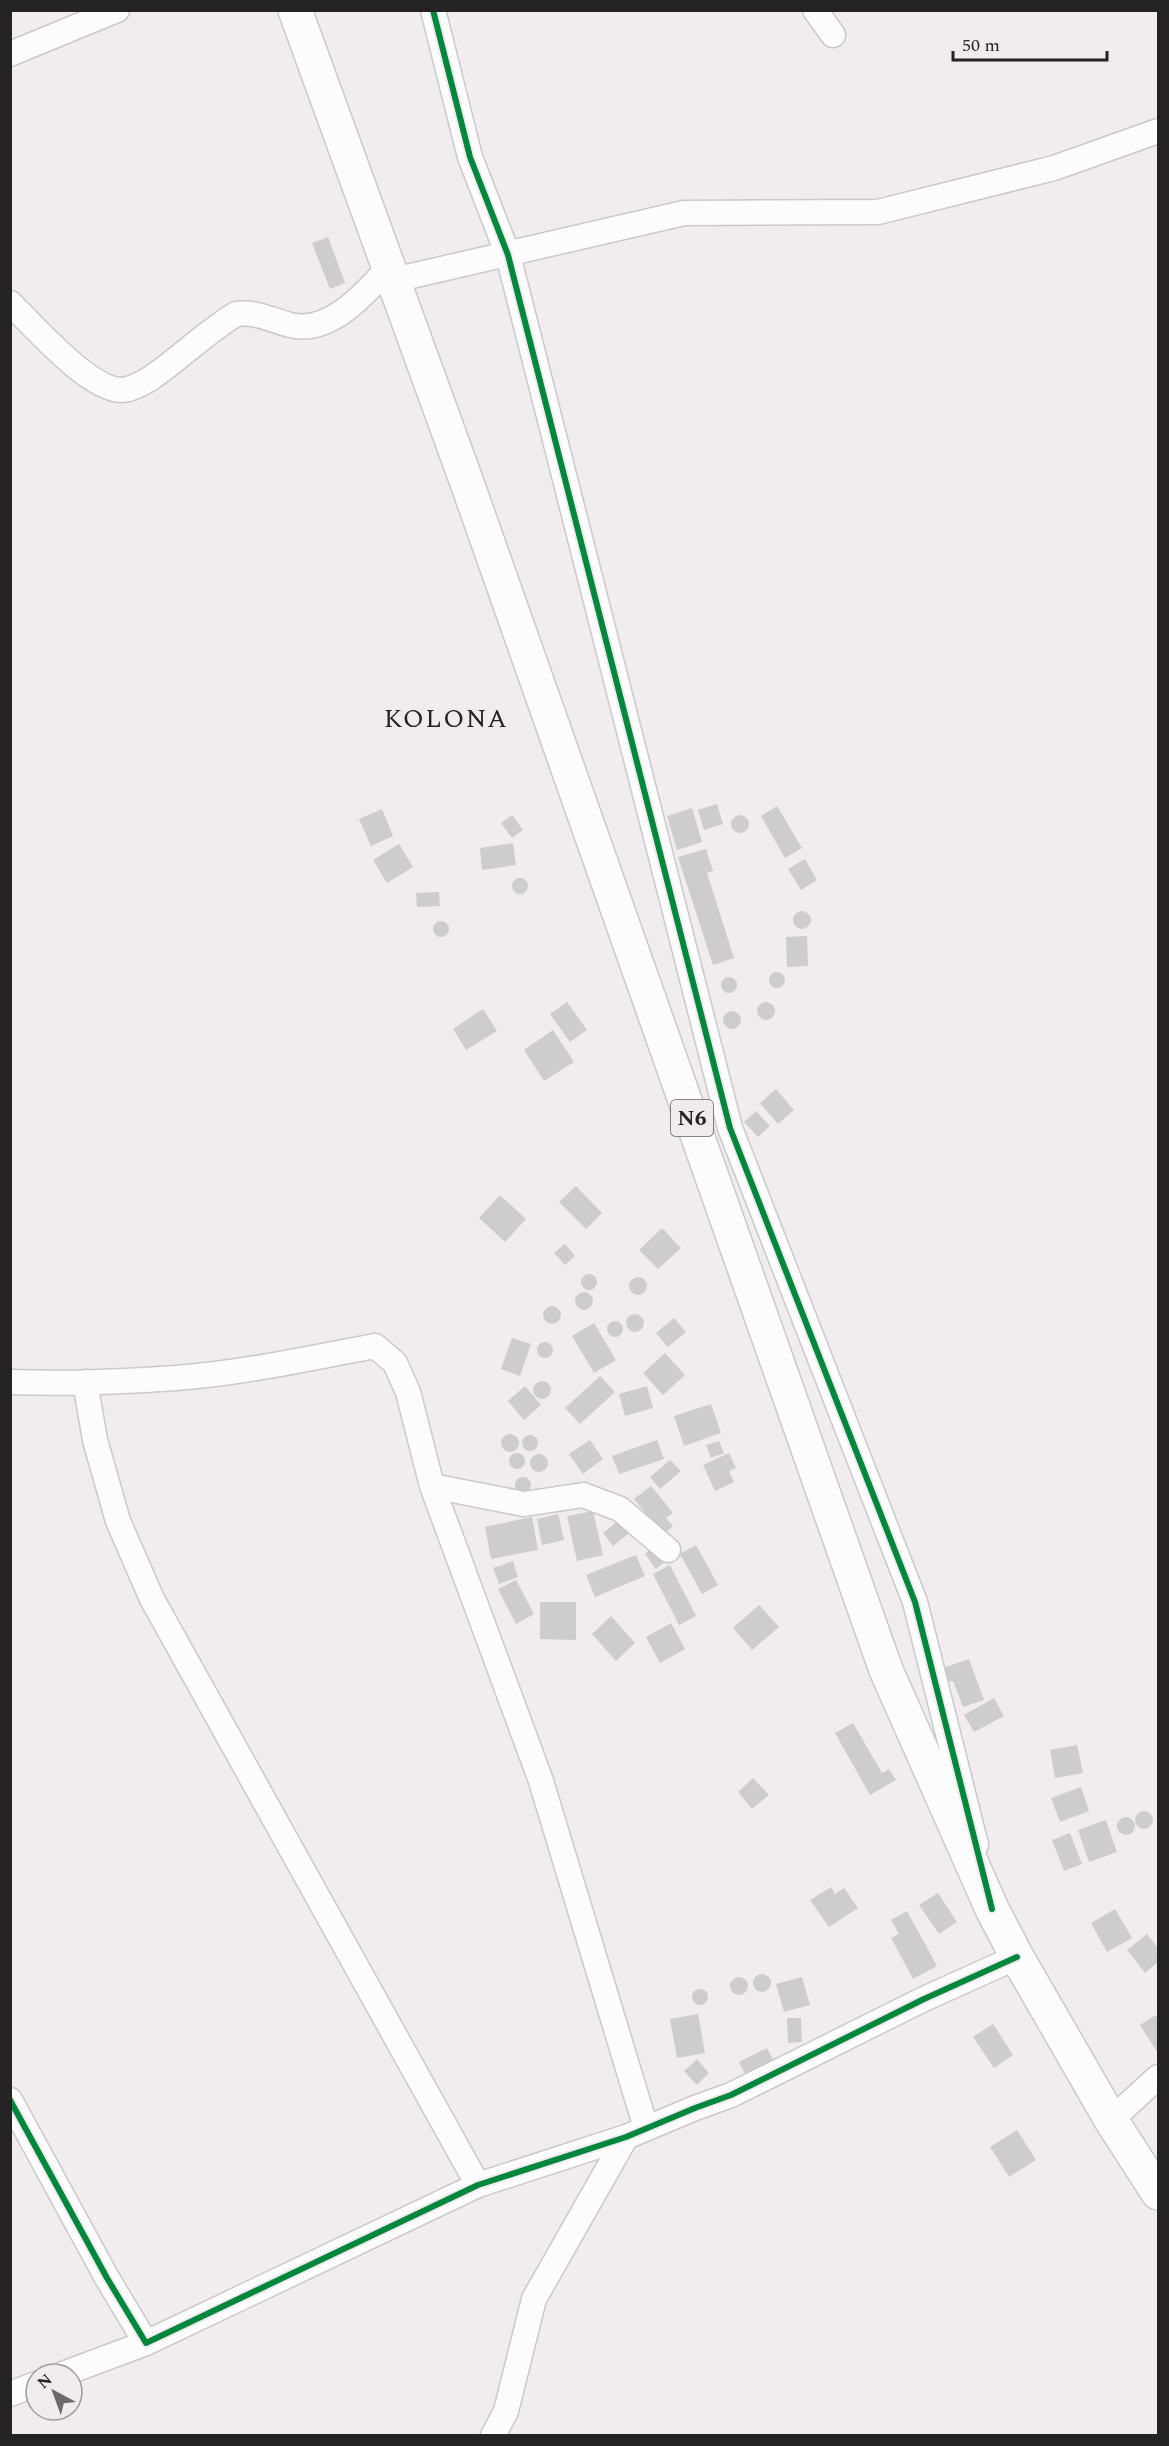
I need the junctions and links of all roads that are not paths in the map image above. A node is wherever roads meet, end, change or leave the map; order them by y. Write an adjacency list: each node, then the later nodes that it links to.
1 (117, 10): 6 (street)
2 (294, 10): 9 (highway, N6)
3 (433, 10): 8 (street)
4 (815, 10): 5 (street)
5 (833, 35)
6 (10, 54)
7 (1158, 131): 8 (street)
8 (508, 255): 9 (street); 15 (street)
9 (391, 274): 10 (street); 15 (highway, N6)
10 (10, 303)
11 (10, 1382): 12 (street)
12 (85, 1382): 13 (street); 21 (street)
13 (432, 1486): 14 (street); 20 (street)
14 (668, 1550)
15 (992, 1909): 16 (highway, N6)
16 (1017, 1957): 19 (highway, N6); 20 (street)
17 (1158, 2077): 19 (street)
18 (10, 2100): 23 (street)
19 (1111, 2120): 22 (highway, N6)
20 (636, 2133): 21 (street); 25 (street)
21 (478, 2185): 23 (street)
22 (1158, 2193)
23 (146, 2343): 24 (street)
24 (84, 2366)
25 (493, 2436)

